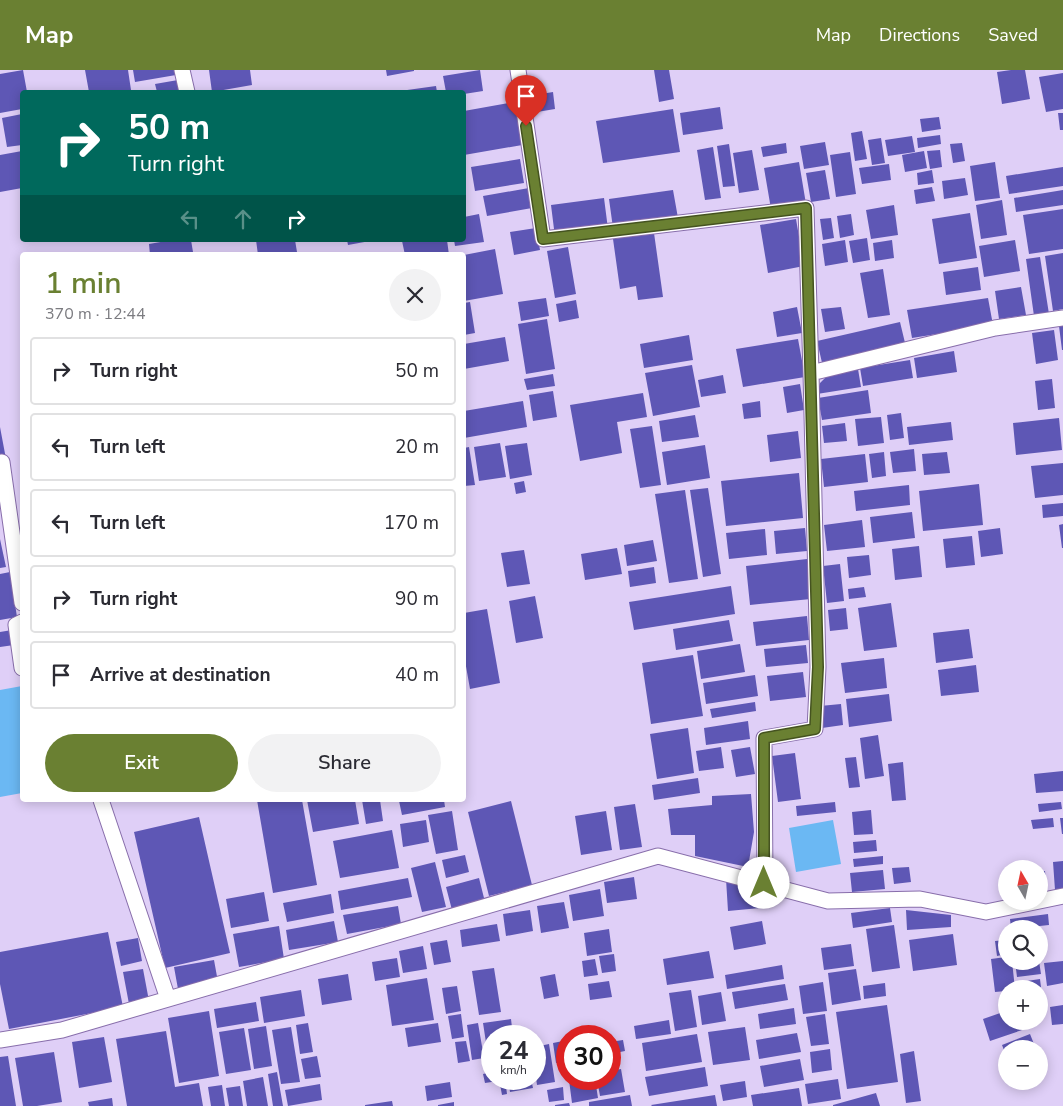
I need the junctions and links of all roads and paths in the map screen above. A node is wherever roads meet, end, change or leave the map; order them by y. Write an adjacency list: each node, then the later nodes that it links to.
1 (182, 70): 3 (street)
2 (518, 70): 5 (street)
3 (187, 90)
4 (1063, 318): 5 (street)
5 (811, 373): 11 (street)
6 (2, 462): 7 (street)
7 (20, 590)
8 (20, 623): 9 (street)
9 (20, 654)
10 (102, 802): 13 (street)
11 (764, 883): 12 (street); 13 (street)
12 (1063, 896)
13 (168, 999): 14 (street)
14 (0, 1040)

